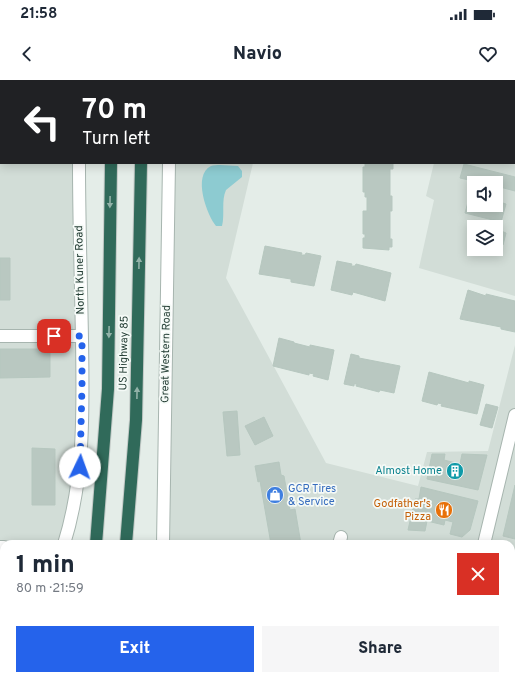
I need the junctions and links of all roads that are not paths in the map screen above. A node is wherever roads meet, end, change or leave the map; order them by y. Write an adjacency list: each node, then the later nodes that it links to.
1 (79, 164): 6 (street, North Kuner Road)
2 (111, 164): 9 (highway, US Highway 85, one-way to 9)
3 (141, 164): 8 (highway, US Highway 85, one-way to 3)
4 (169, 164): 15 (street, Great Western Road)
5 (0, 336): 6 (street)
6 (82, 336): 10 (street, North Kuner Road)
7 (515, 416): 16 (street)
8 (136, 420): 13 (highway, US Highway 85); 14 (highway)
9 (103, 466): 11 (highway); 12 (highway, US Highway 85)
10 (65, 540)
11 (89, 540)
12 (96, 540)
13 (126, 540)
14 (134, 540)
15 (163, 540)
16 (485, 540)

